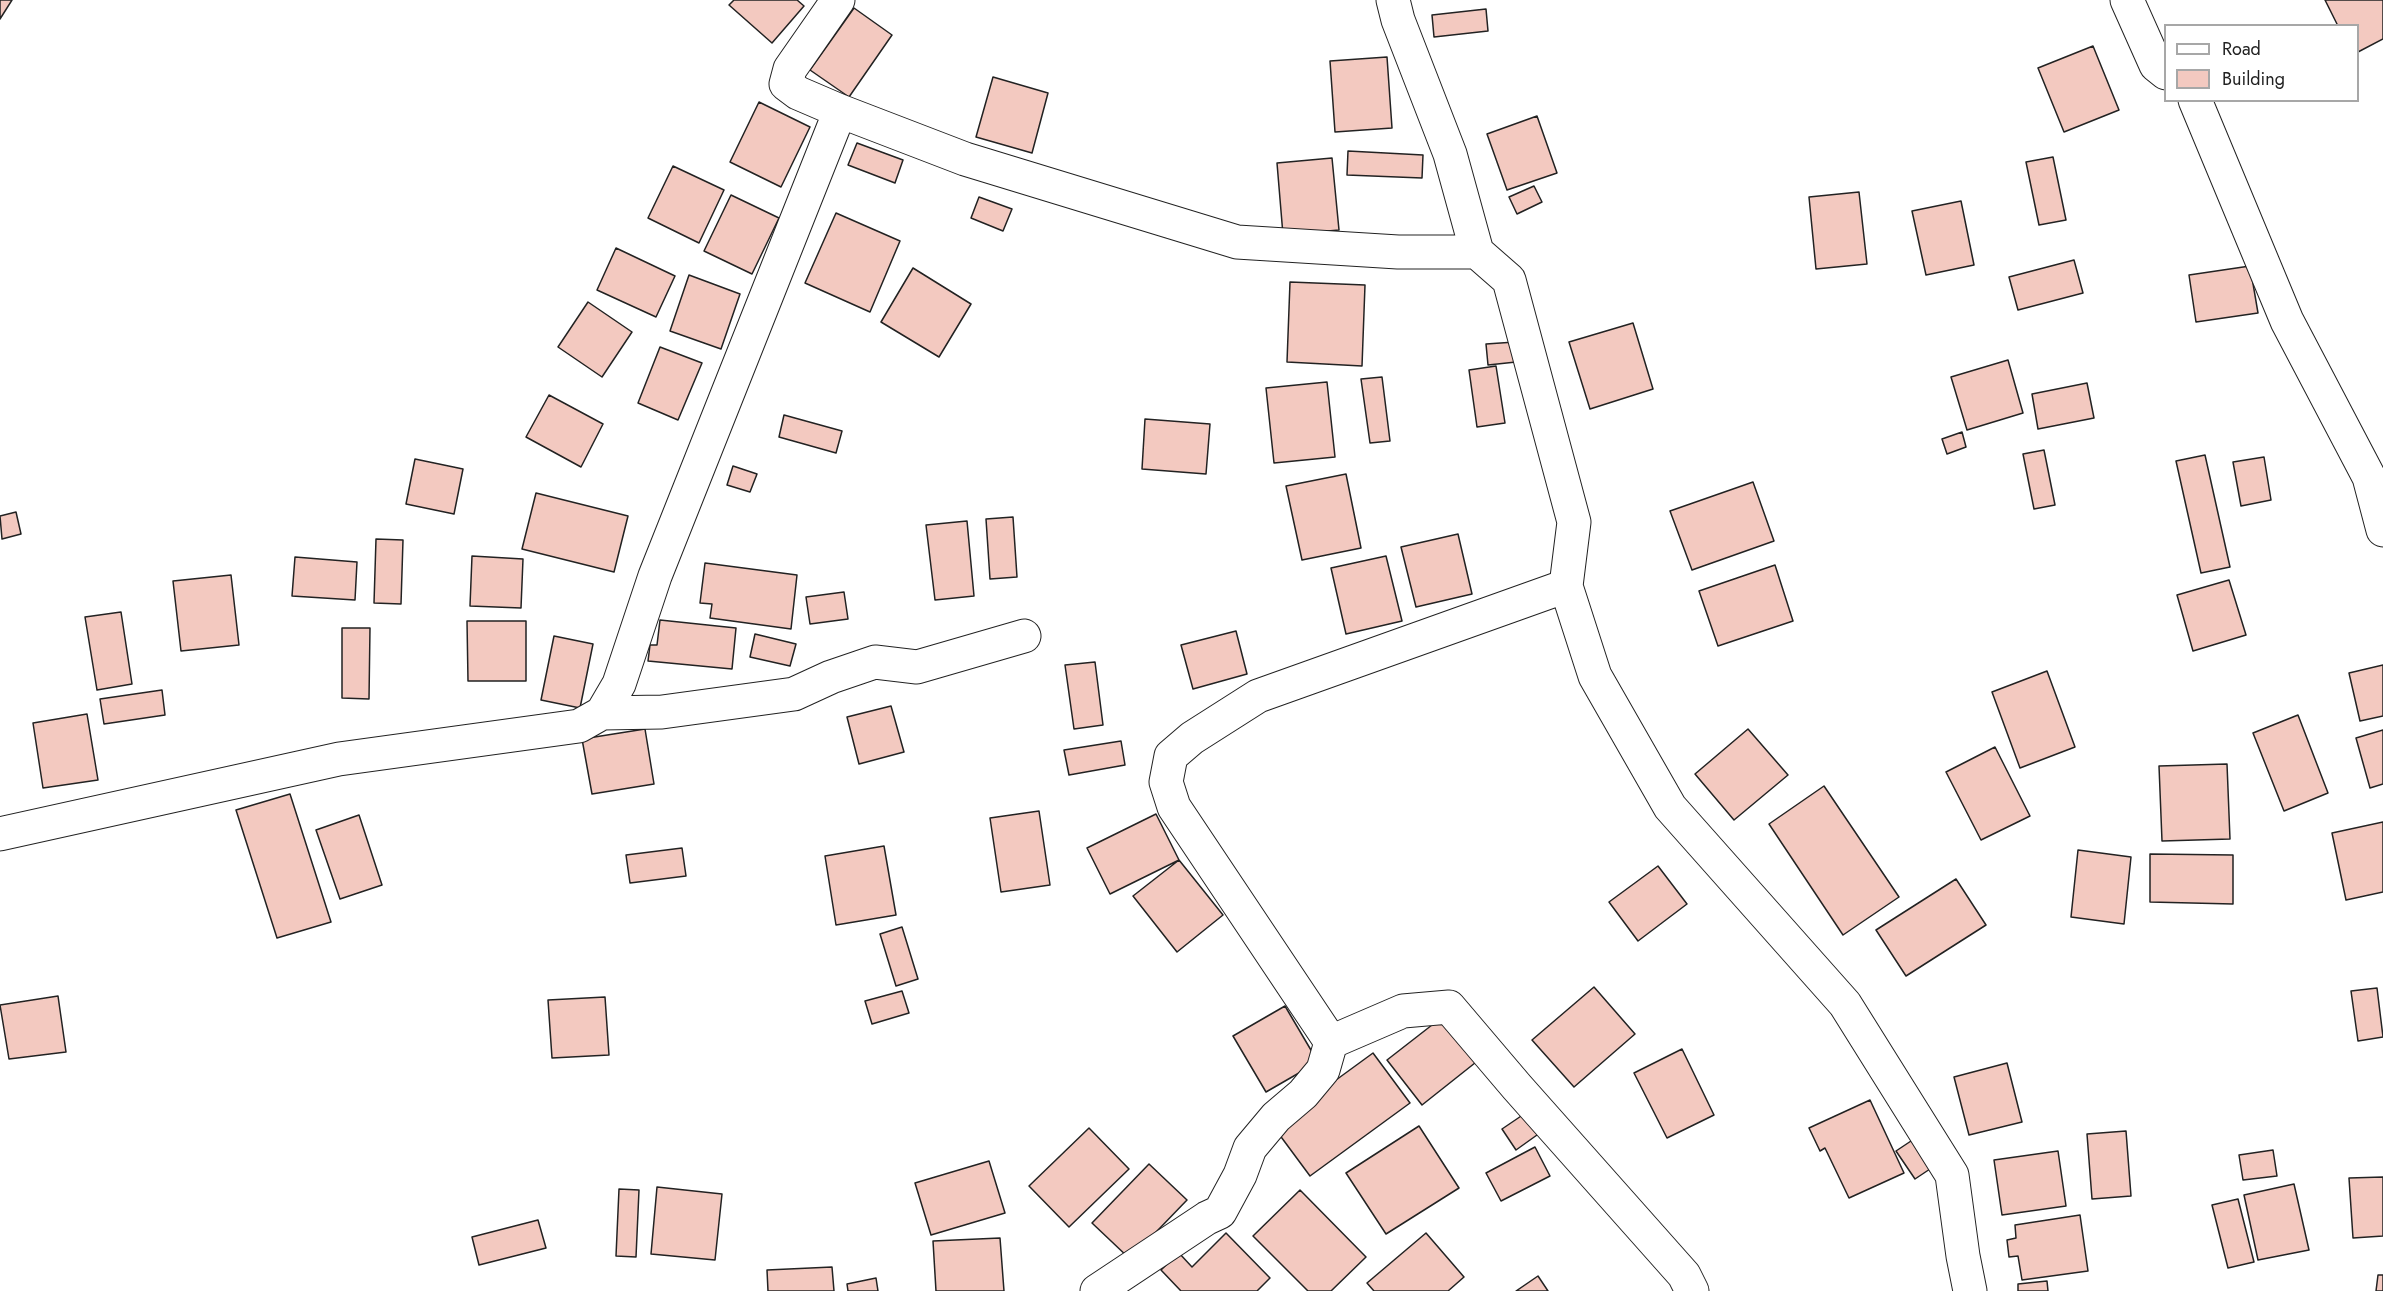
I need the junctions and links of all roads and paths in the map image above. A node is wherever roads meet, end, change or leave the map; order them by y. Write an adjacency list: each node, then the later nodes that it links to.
1 (838, 0): 6 (street)
2 (1393, 0): 7 (street)
3 (2127, 0): 4 (street)
4 (2164, 71)
5 (2195, 102): 8 (street)
6 (840, 111): 7 (street); 11 (street)
7 (1477, 252): 9 (street)
8 (2383, 530)
9 (1566, 586): 13 (street); 16 (street)
10 (1024, 636): 11 (street)
11 (602, 713): 12 (street)
12 (0, 834)
13 (1331, 1042): 14 (street); 15 (street)
14 (1096, 1291)
15 (1692, 1291)
16 (1970, 1291)

